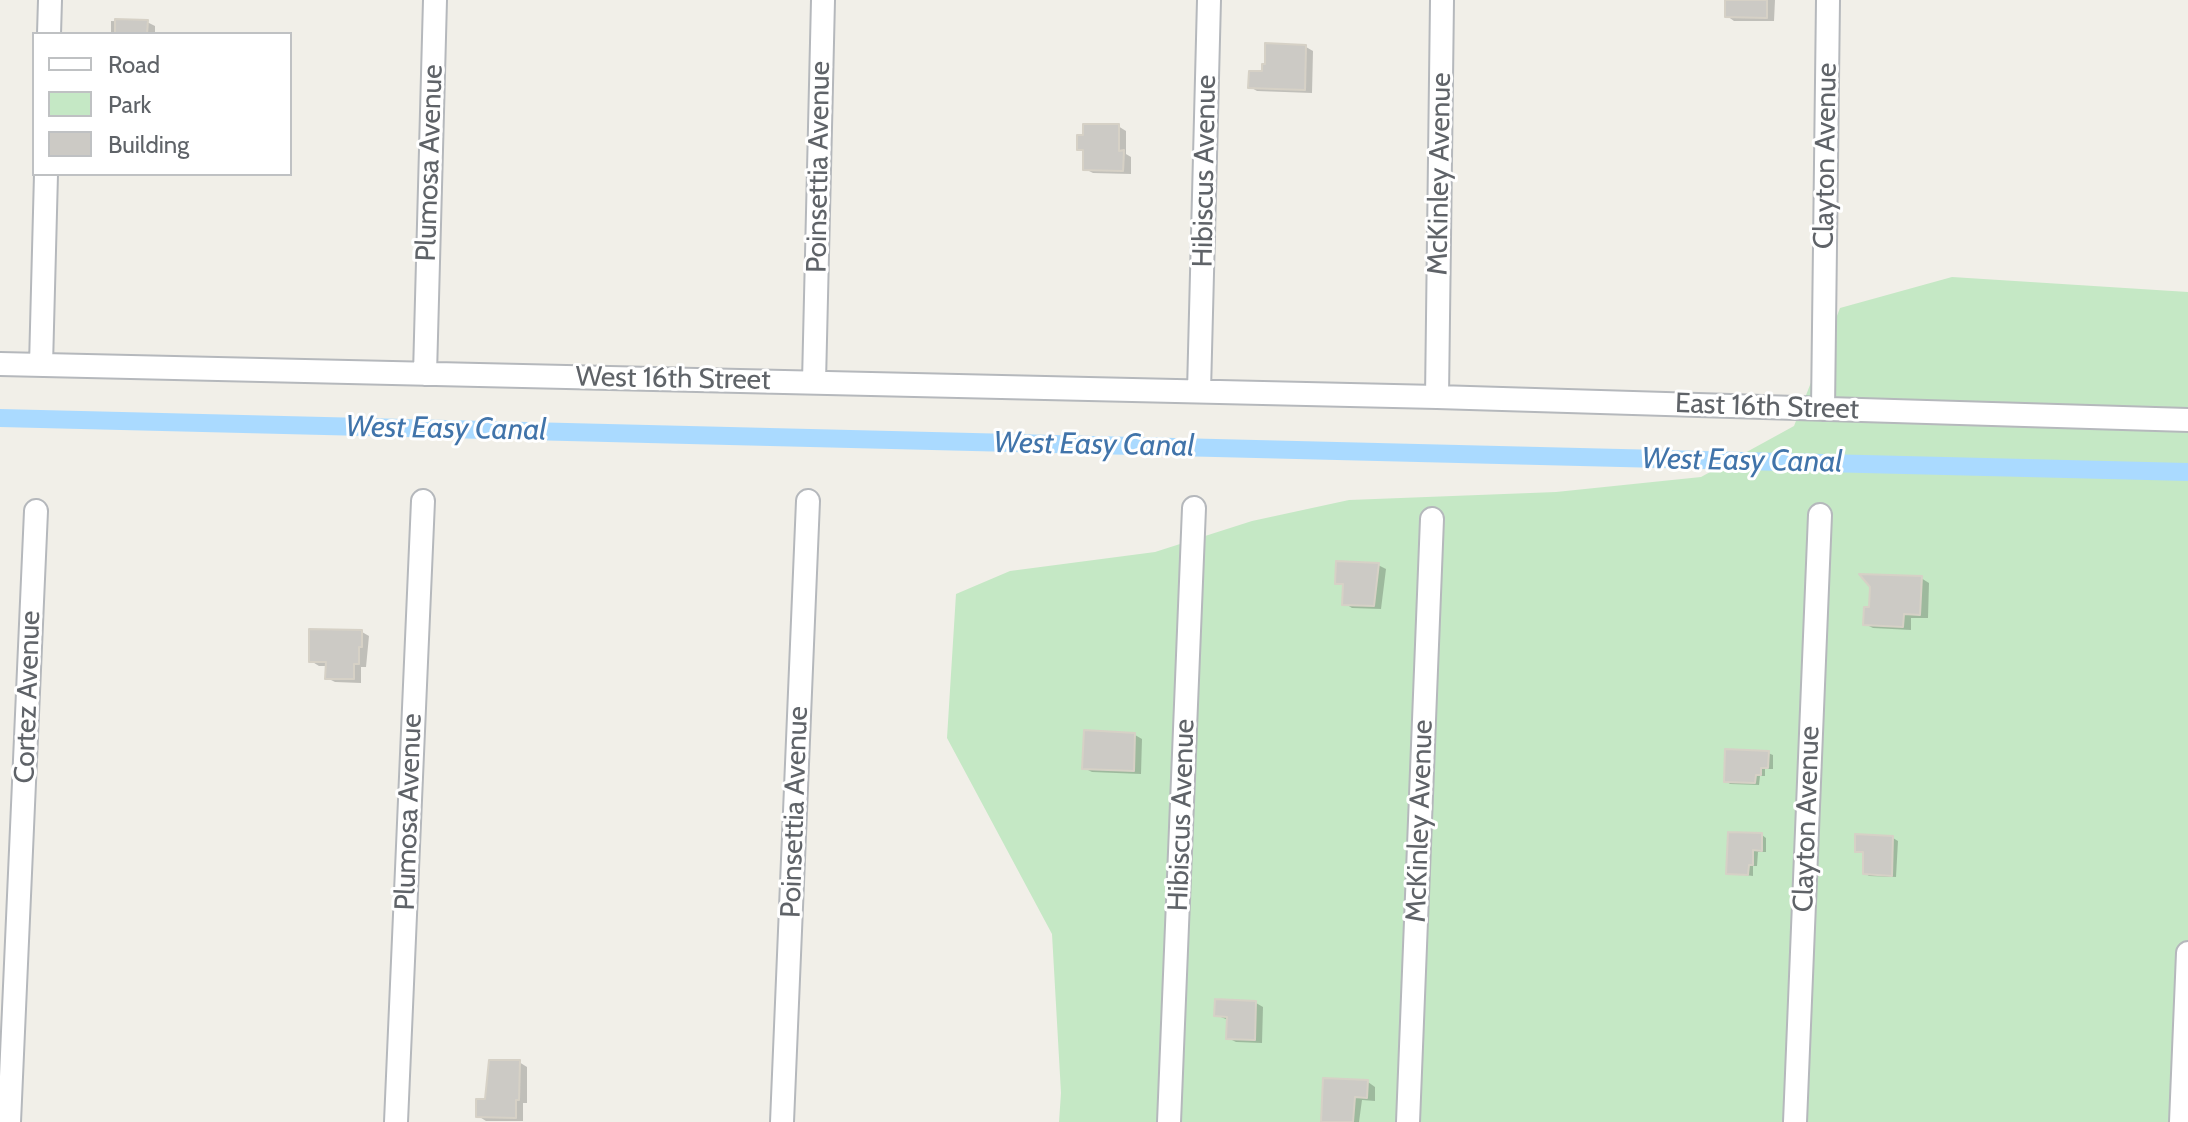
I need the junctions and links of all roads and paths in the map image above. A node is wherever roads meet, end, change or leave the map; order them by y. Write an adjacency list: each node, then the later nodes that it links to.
1 (50, 0): 7 (street)
2 (435, 0): 11 (street, Plumosa Avenue)
3 (823, 0): 12 (street, Poinsettia Avenue)
4 (1209, 0): 13 (street, Hibiscus Avenue)
5 (1442, 0): 15 (street, McKinley Avenue)
6 (1828, 0): 16 (street, Clayton Avenue)
7 (49, 32)
8 (46, 176): 10 (street)
9 (0, 364): 10 (street, West 16th Street)
10 (41, 365): 11 (street, West 16th Street)
11 (425, 374): 12 (street, West 16th Street)
12 (814, 382): 13 (street, West 16th Street)
13 (1199, 391): 14 (street, West 16th Street)
14 (1345, 395): 15 (street, East 16th Street)
15 (1437, 397): 16 (street, East 16th Street)
16 (1823, 409): 17 (street, East 16th Street)
17 (2188, 420)
18 (423, 501): 26 (street, Plumosa Avenue)
19 (808, 501): 27 (street, Poinsettia Avenue)
20 (1194, 508): 28 (street, Hibiscus Avenue)
21 (36, 511): 25 (street, Cortez Avenue)
22 (1820, 515): 30 (street, Clayton Avenue)
23 (1432, 519): 29 (street, McKinley Avenue)
24 (2188, 953): 31 (street)
25 (9, 1122)
26 (396, 1122)
27 (782, 1122)
28 (1169, 1122)
29 (1408, 1122)
30 (1795, 1122)
31 (2181, 1122)

